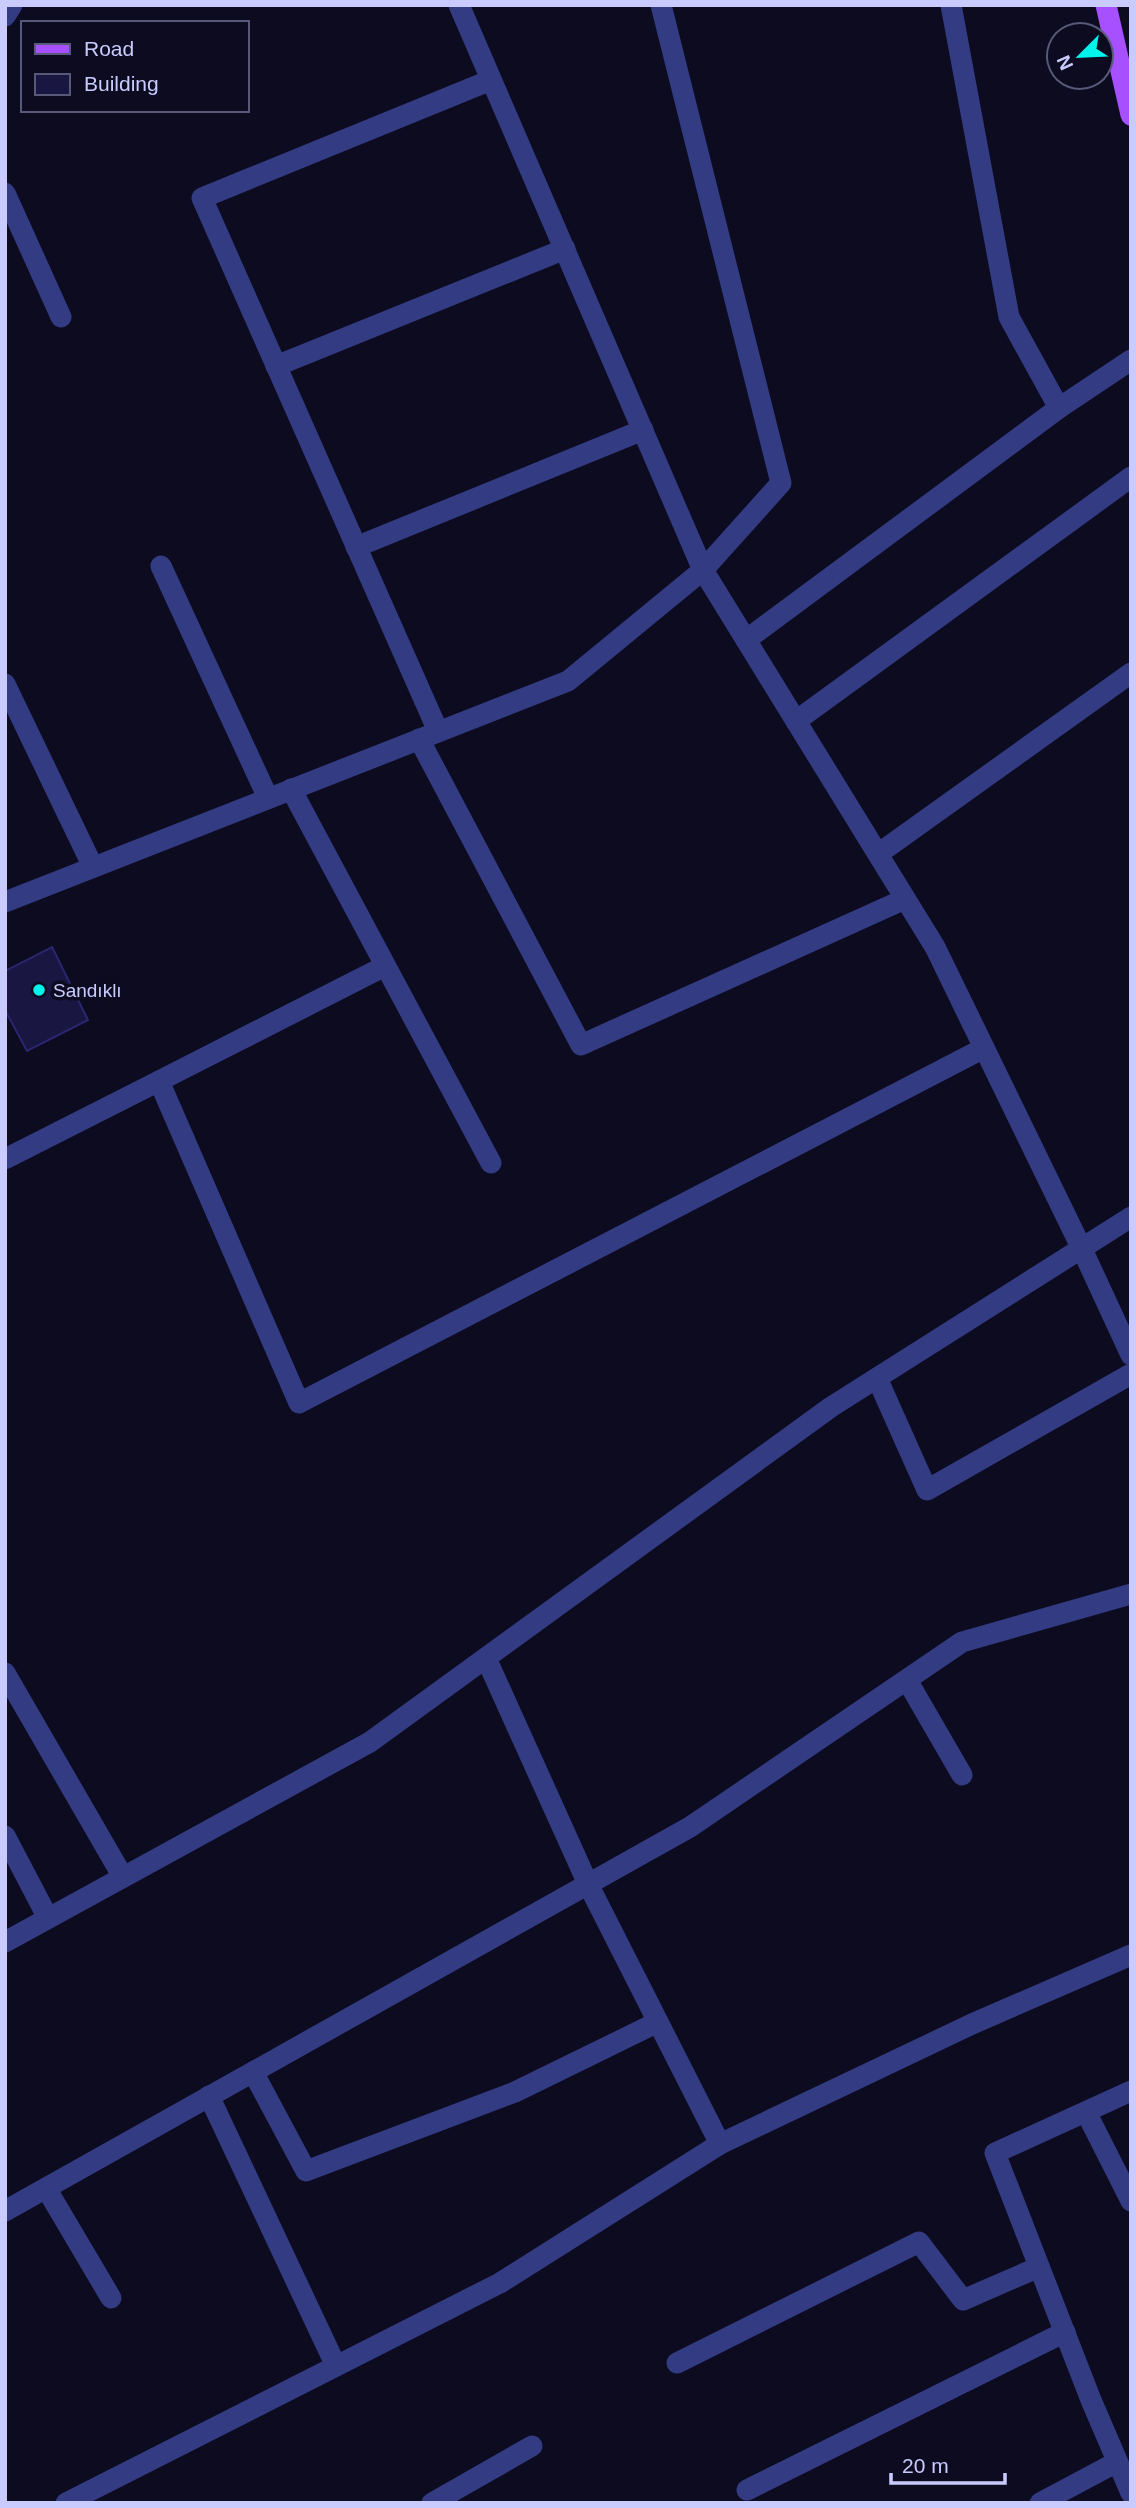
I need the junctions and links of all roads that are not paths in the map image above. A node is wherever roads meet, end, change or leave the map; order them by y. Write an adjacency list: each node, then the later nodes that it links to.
1 (12, 5): 6 (street)
2 (459, 5): 7 (street)
3 (661, 5): 19 (street)
4 (951, 5): 14 (street)
5 (1106, 5): 8 (main road)
6 (5, 16)
7 (491, 80): 10 (street); 13 (street)
8 (1131, 115)
9 (5, 193): 11 (street)
10 (565, 249): 13 (street); 15 (street)
11 (61, 317)
12 (1131, 360): 14 (street)
13 (276, 366): 17 (street)
14 (1059, 408): 20 (street)
15 (643, 430): 17 (street); 19 (street)
16 (1131, 477): 23 (street)
17 (356, 547): 24 (street)
18 (161, 565): 26 (street)
19 (703, 570): 20 (street); 24 (street)
20 (746, 640): 23 (street)
21 (1131, 673): 27 (street)
22 (5, 684): 28 (street)
23 (796, 721): 27 (street)
24 (429, 735): 25 (street); 29 (street)
25 (291, 789): 26 (street); 31 (street)
26 (268, 798): 28 (street)
27 (878, 854): 29 (street)
28 (93, 867): 30 (street)
29 (905, 899): 32 (street)
30 (5, 902)
31 (386, 966): 33 (street); 35 (street)
32 (984, 1048): 33 (street); 37 (street)
33 (159, 1081): 34 (street)
34 (8, 1152)
35 (491, 1163)
36 (1131, 1217): 37 (street)
37 (1081, 1247): 38 (street); 40 (street)
38 (1131, 1355)
39 (1131, 1374): 40 (street)
40 (877, 1378): 42 (street)
41 (1131, 1594): 44 (street)
42 (486, 1658): 47 (street); 48 (street)
43 (5, 1673): 47 (street)
44 (906, 1680): 45 (street); 48 (street)
45 (962, 1775)
46 (5, 1836): 49 (street)
47 (122, 1877): 49 (street)
48 (588, 1884): 52 (street); 53 (street)
49 (48, 1918): 50 (street)
50 (5, 1942)
51 (1131, 1955): 57 (street)
52 (658, 2022): 53 (street); 57 (street)
53 (253, 2071): 55 (street)
54 (1131, 2091): 56 (street)
55 (209, 2096): 58 (street); 65 (street)
56 (1086, 2112): 59 (street); 61 (street)
57 (720, 2144): 65 (street)
58 (46, 2188): 60 (street); 62 (street)
59 (1131, 2201)
60 (5, 2211)
61 (1039, 2267): 63 (street); 64 (street)
62 (111, 2298)
63 (1065, 2332): 67 (street); 68 (street)
64 (677, 2362)
65 (336, 2366): 70 (street)
66 (532, 2446): 71 (street)
67 (1117, 2462): 69 (street); 72 (street)
68 (747, 2490)
69 (1131, 2493)
70 (66, 2503)
71 (432, 2503)
72 (1040, 2503)

